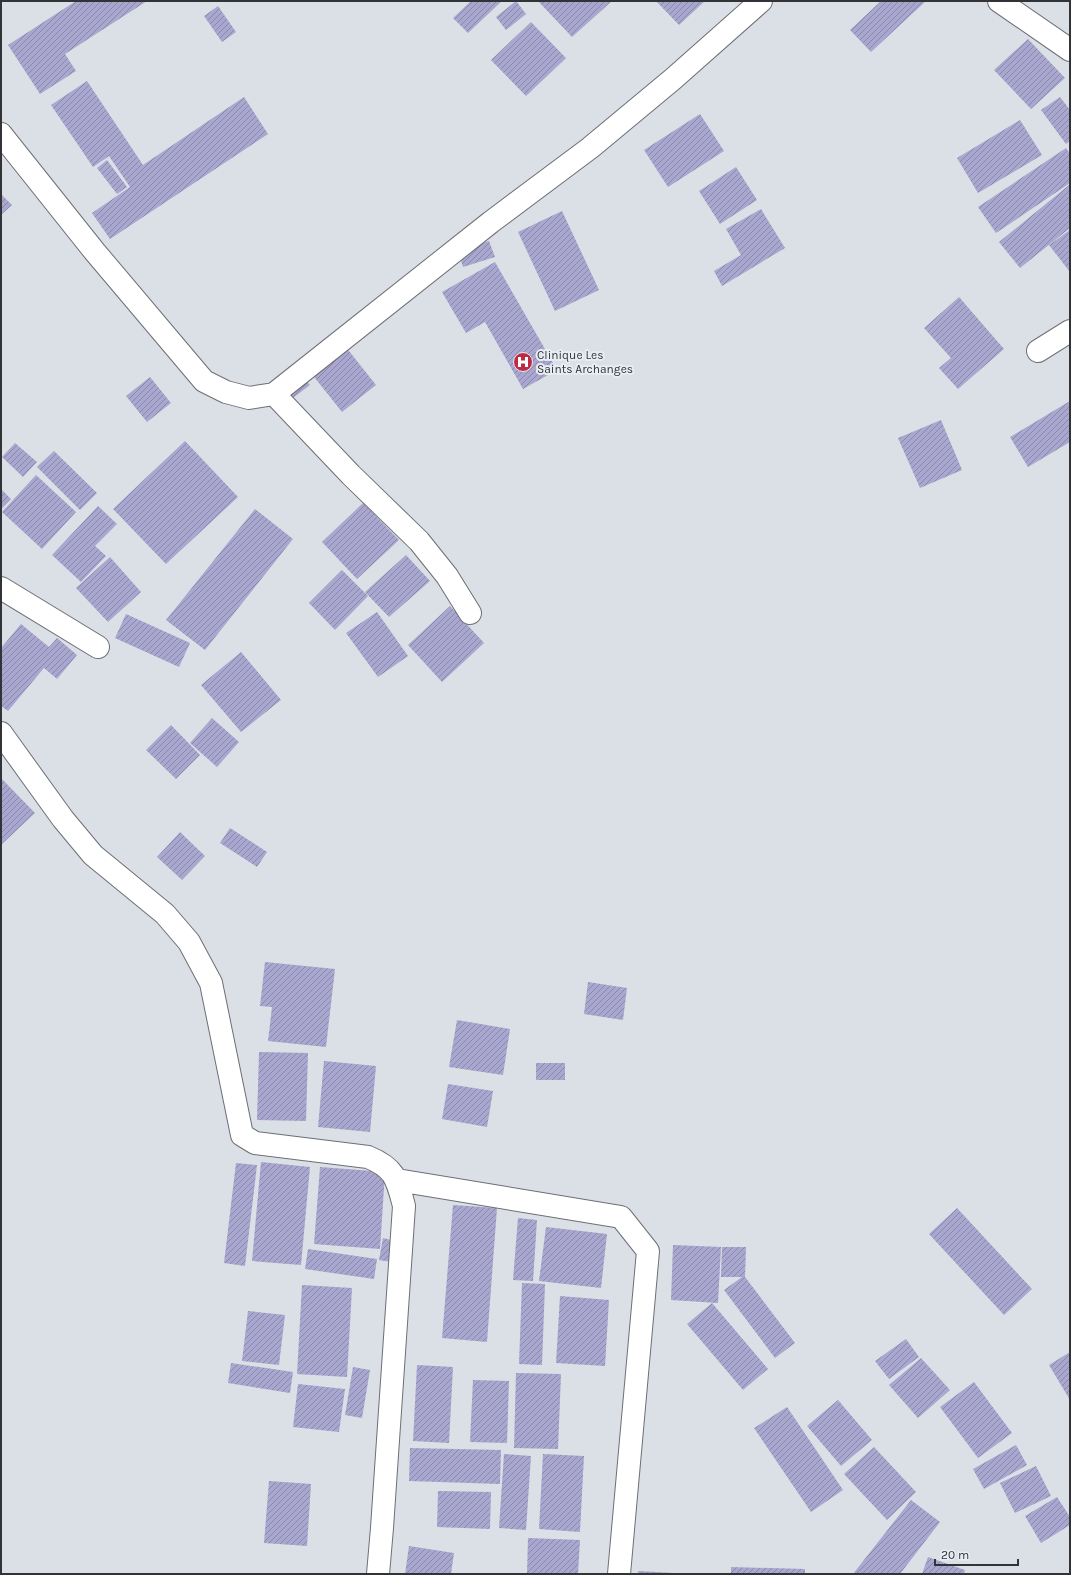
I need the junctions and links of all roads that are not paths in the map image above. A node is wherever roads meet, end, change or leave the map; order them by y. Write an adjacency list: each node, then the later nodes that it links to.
1 (761, 1): 7 (street)
2 (1000, 1): 3 (street)
3 (1070, 50)
4 (1, 134): 7 (street)
5 (1070, 331): 6 (street)
6 (1038, 351)
7 (274, 394): 9 (street)
8 (1, 588): 10 (street)
9 (470, 613)
10 (98, 647)
11 (1, 733): 12 (street)
12 (397, 1180): 13 (street); 14 (street)
13 (378, 1574)
14 (619, 1574)

